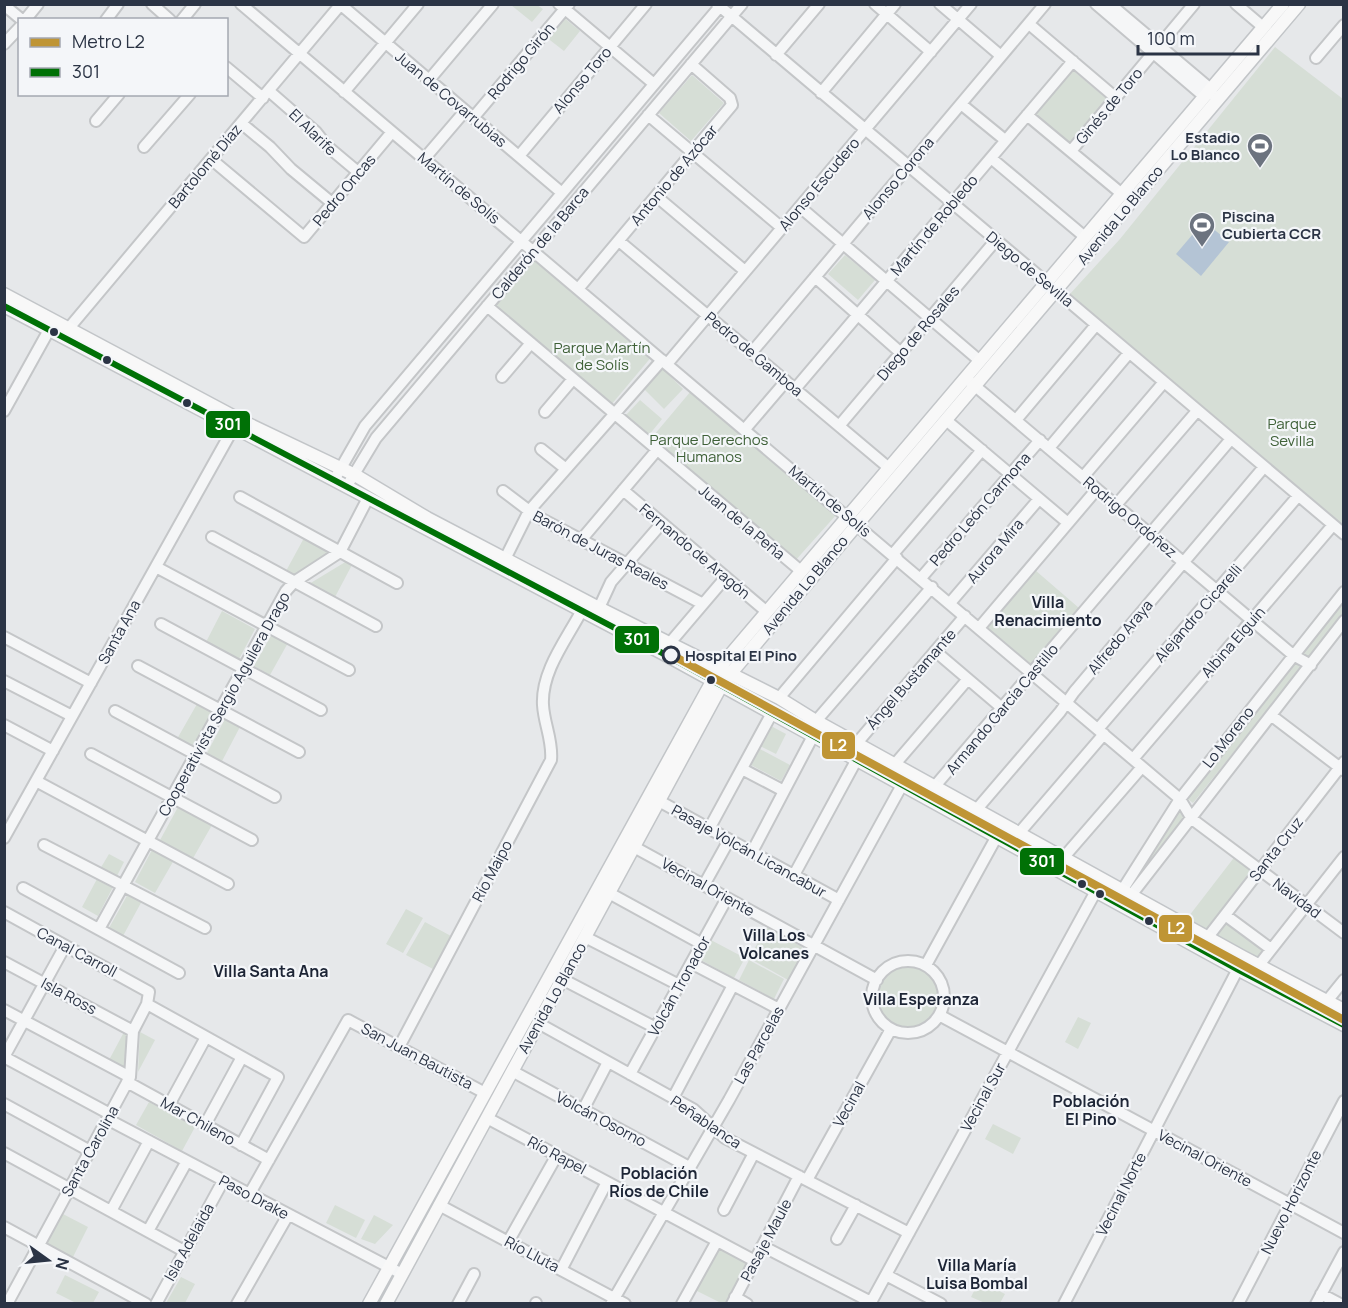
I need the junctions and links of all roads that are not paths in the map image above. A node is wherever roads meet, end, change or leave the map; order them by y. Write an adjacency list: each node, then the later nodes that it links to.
1 (38, 4): 29 (street)
2 (118, 4): 30 (street)
3 (152, 4): 31 (street)
4 (195, 4): 32 (street)
5 (241, 4): 43 (street, Martín de Solís)
6 (418, 4): 38 (street)
7 (493, 4): 50 (street)
8 (646, 4): 40 (street, Alonso Toro)
9 (741, 4): 27 (street, Calderón de la Barca)
10 (819, 4): 44 (street)
11 (874, 4): 26 (street)
12 (895, 4): 26 (street)
13 (940, 4): 33 (street)
14 (971, 4): 33 (street, Alonso Escudero)
15 (1045, 4): 34 (street, Alonso Corona)
16 (1096, 4): 41 (street)
17 (1110, 4): 41 (street)
18 (1194, 4): 41 (street, Ginés de Toro)
19 (1236, 4): 36 (street)
20 (1283, 4): 36 (main road, Avenida Lo Blanco)
21 (1299, 4): 59 (main road, Avenida Lo Blanco)
22 (4, 5): 28 (street)
23 (341, 5): 38 (street, Juan de Covarrubias); 43 (street, Bartolomé Díaz)
24 (719, 5): 27 (street, Diego de Sevilla); 51 (street, Calderón de la Barca)
25 (564, 6): 40 (street); 61 (street, Rodrigo Girón)
26 (886, 15): 42 (street); 54 (street)
27 (731, 17): 44 (street, Diego de Sevilla); 48 (street, Calderón de la Barca)
28 (21, 18)
29 (26, 18)
30 (108, 18)
31 (168, 18)
32 (184, 18)
33 (958, 20): 42 (street, Alonso Escudero); 45 (street)
34 (1029, 24): 45 (street, Alonso Corona); 47 (street)
35 (1344, 26): 46 (street)
36 (1263, 27): 52 (main road, Avenida Lo Blanco)
37 (18, 29): 39 (street)
38 (386, 43): 50 (street, Juan de Covarrubias); 53 (street)
39 (4, 44)
40 (610, 47): 51 (street); 72 (street, Alonso Toro)
41 (1156, 50): 52 (street); 58 (street, Ginés de Toro)
42 (931, 52): 66 (street, Alonso Escudero)
43 (300, 54): 53 (street, Martín de Solís); 55 (street, Bartolomé Díaz)
44 (776, 55): 54 (street, Diego de Sevilla)
45 (1001, 56): 60 (street, Alonso Corona)
46 (1316, 58)
47 (1072, 61): 58 (street); 63 (street, Martín de Robledo)
48 (691, 64): 62 (street, Calderón de la Barca); 71 (street, Antonio de Azócar)
49 (228, 68): 55 (street, El Alarife)
50 (429, 80): 61 (street, Juan de Covarrubias)
51 (654, 84): 78 (street, Calderón de la Barca)
52 (1208, 91): 59 (street); 79 (main road, Avenida Lo Blanco)
53 (344, 92): 67 (street, Martín de Solís)
54 (821, 93): 66 (street, Diego de Sevilla)
55 (266, 94): 65 (street, Bartolomé Díaz); 77 (street, El Alarife)
56 (117, 96): 64 (street)
57 (188, 96): 69 (street)
58 (1116, 98): 70 (street, Ginés de Toro)
59 (1218, 100): 94 (main road, Avenida Lo Blanco)
60 (961, 104): 68 (street); 76 (street, Alonso Corona)
61 (469, 114): 72 (street, Juan de Covarrubias); 75 (street, Rodrigo Girón)
62 (648, 115): 71 (street); 90 (street, Calderón de la Barca)
63 (1027, 115): 68 (street, Martín de Robledo); 70 (street)
64 (96, 121)
65 (241, 123): 74 (street, Bartolomé Díaz); 81 (street)
66 (865, 130): 76 (street, Diego de Sevilla); 83 (street, Alonso Escudero)
67 (392, 132): 75 (street, Martín de Solís); 77 (street, Pedro Oncas)
68 (1005, 141): 73 (street, Martín de Robledo)
69 (144, 147)
70 (1071, 152): 79 (street)
71 (693, 153): 80 (street, Antonio de Azócar); 84 (street)
72 (519, 156): 78 (street, Juan de Covarrubias)
73 (991, 158): 82 (street, Martín de Robledo); 85 (street)
74 (211, 159): 81 (street, Pedro Oncas); 103 (street, Bartolomé Díaz)
75 (424, 159): 88 (street, Martín de Solís)
76 (908, 166): 82 (street, Diego de Sevilla); 89 (street, Alonso Corona)
77 (358, 172): 81 (street, Pedro Oncas)
78 (562, 193): 88 (street, Calderón de la Barca)
79 (1122, 194): 85 (main road, Avenida Lo Blanco)
80 (656, 196): 86 (street, Antonio de Azócar); 91 (street)
81 (332, 203)
82 (952, 203): 87 (street, Diego de Sevilla); 93 (street, Martín de Robledo)
83 (800, 207): 84 (street, Alonso Escudero); 89 (street)
84 (782, 228): 91 (street, Alonso Escudero)
85 (1085, 237): 94 (main road, Avenida Lo Blanco)
86 (619, 240): 95 (street, Antonio de Azócar); 100 (street, Pedro de Gamboa)
87 (996, 240): 94 (street, Diego de Sevilla); 101 (street, Diego de Rosales)
88 (521, 241): 90 (street, Martín de Solís); 121 (street, Calderón de la Barca)
89 (843, 244): 92 (street, Alonso Corona); 93 (street)
90 (533, 251): 95 (street, Martín de Solís); 98 (street, Calderón de la Barca)
91 (746, 271): 100 (street, Alonso Escudero)
92 (815, 277): 99 (street); 106 (street, Alonso Corona)
93 (886, 281): 99 (street, Martín de Robledo); 101 (street)
94 (1051, 287): 102 (street, Diego de Sevilla); 109 (main road, Avenida Lo Blanco); 114 (main road, Avenida Lo Blanco)
95 (578, 289): 110 (street, Martín de Solís)
96 (4, 294): 103 (main road)
97 (4, 306): 104 (main road)
98 (487, 306): 105 (street, Juan de la Peña); 126 (street, Calderón de la Barca)
99 (858, 315): 107 (street); 116 (street, Martín de Robledo)
100 (708, 316): 106 (street, Pedro de Gamboa); 110 (street, Alonso Escudero)
101 (930, 318): 107 (street, Diego de Rosales); 109 (street)
102 (1096, 325): 108 (street, Diego de Sevilla); 123 (street)
103 (69, 328): 104 (street); 135 (main road)
104 (50, 330): 117 (street); 125 (main road)
105 (531, 343): 111 (street); 112 (street, Juan de la Peña)
106 (752, 352): 113 (street, Pedro de Gamboa)
107 (901, 353): 124 (street, Diego de Rosales)
108 (1129, 353): 115 (street, Diego de Sevilla); 131 (street)
109 (980, 361): 114 (main road, Avenida Lo Blanco)
110 (664, 362): 120 (street, Alonso Escudero); 127 (street, Martín de Solís)
111 (502, 377)
112 (573, 379): 119 (street); 120 (street, Juan de la Peña)
113 (786, 381): 116 (street, Pedro de Gamboa); 127 (street)
114 (970, 382): 122 (main road, Avenida Lo Blanco); 123 (street, Rodrigo Ordóñez); 136 (main road, Avenida Lo Blanco)
115 (1164, 382): 118 (street, Diego de Sevilla); 140 (street)
116 (795, 389): 124 (street, Pedro de Gamboa)
117 (4, 411)
118 (1197, 411): 128 (street, Diego de Sevilla); 149 (street)
119 (545, 412)
120 (614, 414): 132 (street, Juan de la Peña); 137 (street, Alonso Escudero)
121 (370, 420): 126 (street); 135 (street, Calderón de la Barca)
122 (946, 420): 133 (street); 151 (main road, Avenida Lo Blanco)
123 (1016, 420): 129 (street, Rodrigo Ordóñez)
124 (839, 426): 136 (street, Pedro de Gamboa)
125 (234, 427): 141 (main road); 164 (street, Santa Ana)
126 (384, 429): 139 (street, Calderón de la Barca)
127 (745, 429): 151 (street, Martín de Solís)
128 (1231, 439): 134 (street, Diego de Sevilla); 155 (street, Armando García Castillo)
129 (1040, 440): 131 (street, Rodrigo Ordóñez); 138 (street, Pedro León Carmona)
130 (541, 448): 137 (street)
131 (1049, 448): 140 (street, Rodrigo Ordóñez)
132 (657, 450): 143 (street); 165 (street, Juan de la Peña)
133 (982, 450): 138 (street); 160 (street)
134 (1264, 467): 145 (street, Diego de Sevilla); 161 (street, Alfredo Araya)
135 (341, 468): 139 (main road); 141 (street, Calderón de la Barca)
136 (889, 468): 151 (main road, Avenida Lo Blanco)
137 (566, 469): 150 (street, Alonso Escudero)
138 (1010, 474): 148 (street); 167 (street, Pedro León Carmona)
139 (355, 475): 141 (street, Calderón de la Barca); 162 (main road)
140 (1083, 477): 142 (street, Rodrigo Ordóñez)
141 (340, 483): 147 (main road)
142 (1097, 489): 149 (street, Rodrigo Ordóñez); 153 (street)
143 (623, 490): 152 (street, Fernando de Aragón); 158 (street)
144 (503, 491): 150 (street, Barón de Juras Reales)
145 (1298, 496): 154 (street, Diego de Sevilla); 171 (street, Alejandro Cicarelli)
146 (240, 497): 159 (street)
147 (368, 498): 159 (street, Cooperativista Sergio Aguilera Drago); 162 (main road)
148 (1039, 499): 153 (street); 173 (street, Aurora Mira)
149 (1116, 505): 155 (street, Rodrigo Ordóñez)
150 (529, 511): 158 (street, Barón de Juras Reales); 162 (street, Alonso Escudero)
151 (852, 520): 160 (street, Martín de Solís); 165 (main road, Avenida Lo Blanco); 192 (main road, Avenida Lo Blanco)
152 (662, 523): 163 (street, Río Maipo); 166 (street, Fernando de Aragón)
153 (1068, 523): 183 (street)
154 (1333, 525): 156 (street, Diego de Sevilla); 178 (street, Albina Elguín)
155 (1150, 534): 161 (street, Rodrigo Ordóñez); 193 (street, Armando García Castillo)
156 (1344, 534)
157 (212, 537): 168 (street)
158 (580, 540): 163 (street, Barón de Juras Reales)
159 (340, 552): 168 (street, Cooperativista Sergio Aguilera Drago); 169 (street)
160 (895, 556): 167 (street, Martín de Solís); 198 (street)
161 (1184, 562): 171 (street, Rodrigo Ordóñez); 199 (street, Alfredo Araya)
162 (505, 564): 175 (main road)
163 (627, 564): 174 (street, Barón de Juras Reales); 175 (street, Río Maipo)
164 (156, 567): 181 (street); 196 (street, Santa Ana)
165 (801, 572): 176 (main road, Avenida Lo Blanco)
166 (726, 577): 174 (street); 176 (street, Fernando de Aragón)
167 (921, 578): 170 (street, Martín de Solís)
168 (294, 582): 181 (street, Cooperativista Sergio Aguilera Drago); 182 (street)
169 (397, 583)
170 (932, 588): 173 (street, Martín de Solís); 207 (street, Pedro León Carmona)
171 (1217, 591): 178 (street, Rodrigo Ordóñez); 209 (street, Alejandro Cicarelli)
172 (1344, 592): 187 (street, Lo Moreno)
173 (950, 603): 177 (street, Martín de Solís)
174 (703, 604): 185 (street)
175 (590, 611): 185 (main road); 197 (main road); 294 (street, Río Maipo)
176 (767, 612): 192 (main road, Avenida Lo Blanco)
177 (965, 616): 183 (street, Martín de Solís); 186 (street, Ángel Bustamante)
178 (1252, 620): 187 (street, Rodrigo Ordóñez); 217 (street, Albina Elguín)
179 (1344, 621): 188 (street, Lo Moreno)
180 (161, 624): 190 (street)
181 (266, 625): 190 (street, Cooperativista Sergio Aguilera Drago); 191 (street)
182 (376, 626)
183 (980, 628): 193 (street, Martín de Solís)
184 (4, 637): 196 (street)
185 (669, 644): 192 (main road)
186 (935, 651): 194 (street); 211 (street, Ángel Bustamante)
187 (1293, 655): 188 (street, Rodrigo Ordóñez); 227 (street, Lo Moreno)
188 (1311, 664): 206 (street, Lo Moreno)
189 (138, 666): 201 (street)
190 (243, 668): 201 (street, Cooperativista Sergio Aguilera Drago); 202 (street)
191 (349, 669)
192 (725, 670): 197 (main road, Avenida Lo Blanco); 198 (main road)
193 (1032, 673): 199 (street, Martín de Solís); 200 (street, Armando García Castillo)
194 (968, 679): 200 (street); 218 (street)
195 (4, 681): 205 (street)
196 (91, 683): 205 (street, Santa Ana)
197 (717, 683): 204 (main road); 228 (main road, Avenida Lo Blanco); 302 (main road, Avenida Lo Blanco)
198 (778, 698): 207 (main road)
199 (1067, 703): 209 (street, Martín de Solís); 229 (street, Alfredo Araya)
200 (1002, 708): 223 (street, Armando García Castillo)
201 (220, 710): 213 (street); 215 (street, Cooperativista Sergio Aguilera Drago)
202 (321, 710)
203 (115, 711): 215 (street)
204 (772, 713): 210 (main road); 220 (street)
205 (72, 716): 212 (street, Santa Ana)
206 (1272, 716): 219 (street); 230 (street, Lo Moreno)
207 (816, 721): 211 (main road)
208 (4, 725): 212 (street)
209 (1101, 732): 217 (street, Martín de Solís); 232 (street, Alejandro Cicarelli)
210 (813, 735): 216 (main road); 224 (street)
211 (857, 743): 218 (main road)
212 (53, 751): 221 (street, Santa Ana)
213 (298, 752)
214 (91, 754): 225 (street)
215 (195, 754): 225 (street, Cooperativista Sergio Aguilera Drago); 226 (street)
216 (857, 759): 222 (main road); 244 (street)
217 (1137, 763): 227 (street, Martín de Solís); 241 (street, Albina Elguín)
218 (895, 764): 223 (main road)
219 (1342, 766): 243 (street, Santa Cruz)
220 (742, 769): 224 (street); 231 (street)
221 (36, 781): 234 (street, Santa Ana); 237 (street)
222 (902, 785): 233 (main road); 254 (street, Las Parcelas)
223 (935, 786): 229 (main road)
224 (784, 791): 240 (street)
225 (172, 797): 235 (street); 237 (street, Cooperativista Sergio Aguilera Drago)
226 (275, 797)
227 (1180, 799): 230 (street, Martín de Solís); 250 (street, Lo Moreno)
228 (659, 801): 231 (street, Pasaje Volcán Licancabur); 239 (main road, Avenida Lo Blanco)
229 (977, 809): 232 (main road)
230 (1192, 819): 243 (street, Navidad); 250 (street, Lo Moreno)
231 (709, 829): 236 (street, Pasaje Volcán Licancabur)
232 (1020, 832): 241 (main road)
233 (997, 836): 249 (main road); 270 (street)
234 (4, 838)
235 (252, 840)
236 (729, 840): 240 (street, Pasaje Volcán Licancabur); 247 (street)
237 (147, 841): 245 (street); 246 (street, Cooperativista Sergio Aguilera Drago)
238 (44, 845): 246 (street)
239 (634, 847): 247 (street, Vecinal Oriente); 251 (main road, Avenida Lo Blanco)
240 (752, 852): 244 (street, Pasaje Volcán Licancabur)
241 (1064, 857): 250 (main road)
242 (1344, 857): 255 (street)
243 (1260, 870): 255 (street, Navidad); 257 (street, Santa Cruz)
244 (794, 875): 254 (street, Pasaje Volcán Licancabur)
245 (228, 884)
246 (123, 885): 258 (street); 259 (street, Cooperativista Sergio Aguilera Drago)
247 (704, 885): 252 (street, Vecinal Oriente)
248 (23, 888): 259 (street)
249 (1096, 891): 253 (main road); 295 (street, Vecinal Sur)
250 (1127, 892): 253 (main road); 262 (main road)
251 (609, 893): 261 (main road, Avenida Lo Blanco); 263 (street)
252 (727, 898): 263 (street, Volcán Tronador); 265 (street, Vecinal Oriente)
253 (1110, 898): 272 (main road)
254 (839, 900): 265 (street, Las Parcelas)
255 (1305, 905): 260 (street, Navidad); 266 (street)
256 (4, 912): 264 (street, Canal Carroll)
257 (1225, 915): 262 (street, Santa Cruz); 266 (street)
258 (205, 928)
259 (99, 929): 273 (street)
260 (1344, 933)
261 (585, 937): 274 (main road, Avenida Lo Blanco); 278 (street)
262 (1208, 937): 267 (main road)
263 (702, 944): 269 (street, Volcán Tronador)
264 (65, 946): 277 (street); 280 (street, Canal Carroll)
265 (814, 946): 275 (street, Vecinal Oriente); 284 (street, Las Parcelas)
266 (1271, 950): 271 (street)
267 (1244, 957): 271 (main road); 272 (street, Vecinal Norte)
268 (4, 962): 277 (street, Isla Ross)
269 (691, 963): 278 (street, Volcán Tronador); 279 (street)
270 (926, 965): 275 (street); 286 (street)
271 (1259, 965): 281 (main road)
272 (1237, 969): 289 (main road); 312 (street, Vecinal Norte)
273 (178, 973)
274 (562, 979): 288 (main road, Avenida Lo Blanco); 290 (street)
275 (876, 980): 291 (street)
276 (1344, 980): 281 (street)
277 (45, 984): 287 (street); 292 (street, Isla Ross)
278 (679, 985): 290 (street, Volcán Tronador)
279 (733, 985): 284 (street); 303 (street)
280 (149, 992): 282 (street, Santa Carolina)
281 (1327, 1001): 285 (main road)
282 (147, 1004): 292 (street, Santa Carolina); 293 (street)
283 (4, 1010): 287 (street, Mar Chileno)
284 (779, 1010): 311 (street, Las Parcelas)
285 (1344, 1010)
286 (939, 1015): 291 (street); 295 (street, Vecinal Oriente)
287 (25, 1020): 296 (street); 301 (street, Mar Chileno)
288 (538, 1023): 298 (street, Peñablanca); 299 (main road, Avenida Lo Blanco)
289 (1344, 1025)
290 (656, 1028): 300 (street, Volcán Tronador)
291 (891, 1029): 322 (street, Vecinal)
292 (133, 1031): 301 (street, Santa Carolina)
293 (206, 1037): 297 (street); 306 (street)
294 (399, 1047): 302 (street, San Juan Bautista); 319 (street, San Juan Bautista)
295 (1008, 1052): 312 (street, Vecinal Oriente); 336 (street, Vecinal Sur)
296 (4, 1057): 308 (street, Paso Drake)
297 (242, 1057): 310 (street); 314 (street)
298 (608, 1062): 300 (street, Peñablanca); 307 (street)
299 (512, 1071): 307 (street, Volcán Osorno); 309 (main road, Avenida Lo Blanco)
300 (630, 1074): 303 (street, Peñablanca)
301 (128, 1080): 306 (street, Mar Chileno); 308 (street, Santa Carolina)
302 (485, 1093): 346 (main road, Avenida Lo Blanco)
303 (673, 1098): 311 (street, Peñablanca)
304 (1344, 1101): 327 (street, Nuevo Horizonte)
305 (4, 1104): 315 (street)
306 (169, 1105): 310 (street, Mar Chileno)
307 (584, 1110): 321 (street, Volcán Osorno)
308 (109, 1117): 313 (street, Paso Drake); 315 (street, Santa Carolina)
309 (487, 1118): 318 (street, Río Rapel); 328 (main road, Avenida Lo Blanco)
310 (205, 1125): 314 (street, Mar Chileno)
311 (712, 1127): 317 (street, Peñablanca); 321 (street, Las Parcelas)
312 (1154, 1131): 327 (street, Vecinal Oriente); 366 (street, Vecinal Norte)
313 (149, 1141): 320 (street, Paso Drake); 331 (street)
314 (241, 1145): 319 (street, Mar Chileno)
315 (90, 1151): 325 (street, Santa Carolina)
316 (4, 1153): 325 (street)
317 (754, 1153): 322 (street, Peñablanca); 330 (street)
318 (557, 1155): 324 (street, Río Rapel); 340 (street)
319 (269, 1160): 326 (street)
320 (187, 1161): 323 (street, Paso Drake); 335 (street)
321 (689, 1167): 332 (street, Las Parcelas)
322 (803, 1178): 329 (street, Peñablanca); 342 (street, Pasaje Maule)
323 (223, 1180): 326 (street, Paso Drake); 343 (street, Isla Adelaida)
324 (608, 1182): 332 (street, Río Rapel); 347 (street)
325 (69, 1188): 331 (street); 341 (street, Santa Carolina)
326 (249, 1195): 333 (street, Paso Drake)
327 (1290, 1204): 337 (street, Vecinal Oriente); 367 (street, Nuevo Horizonte)
328 (439, 1205): 340 (street, Río Lluta); 348 (main road, Avenida Lo Blanco)
329 (856, 1205): 336 (street, Peñablanca); 338 (street)
330 (724, 1210)
331 (111, 1211): 335 (street)
332 (663, 1212): 339 (street, Río Rapel); 353 (street, Las Parcelas)
333 (288, 1215): 346 (street, Paso Drake); 359 (street)
334 (4, 1227): 341 (street)
335 (148, 1231): 343 (street)
336 (909, 1233): 350 (street, Vecinal Sur)
337 (1344, 1233)
338 (837, 1239)
339 (717, 1241): 345 (street, Río Rapel); 363 (street)
340 (508, 1242): 347 (street, Río Lluta)
341 (38, 1246): 356 (street, Santa Carolina); 357 (street)
342 (762, 1246): 345 (street, Pasaje Maule); 355 (street)
343 (184, 1251): 358 (street, Isla Adelaida)
344 (1344, 1252): 351 (street)
345 (755, 1261): 352 (street, Pasaje Maule)
346 (389, 1267): 348 (street, Paso Drake); 360 (main road, Avenida Lo Blanco)
347 (561, 1270): 353 (street, Río Lluta)
348 (402, 1274): 354 (main road, Avenida Lo Blanco)
349 (474, 1274): 361 (street)
350 (886, 1275): 355 (street, Vecinal Sur); 365 (street)
351 (1319, 1299): 368 (street)
352 (734, 1300): 364 (street)
353 (613, 1301): 362 (street, Río Lluta)
354 (389, 1302)
355 (870, 1303)
356 (7, 1304)
357 (146, 1304)
358 (156, 1304)
359 (237, 1304)
360 (369, 1304)
361 (458, 1304)
362 (625, 1304)
363 (682, 1304)
364 (747, 1304)
365 (941, 1304)
366 (1064, 1304)
367 (1238, 1304)
368 (1340, 1304)

